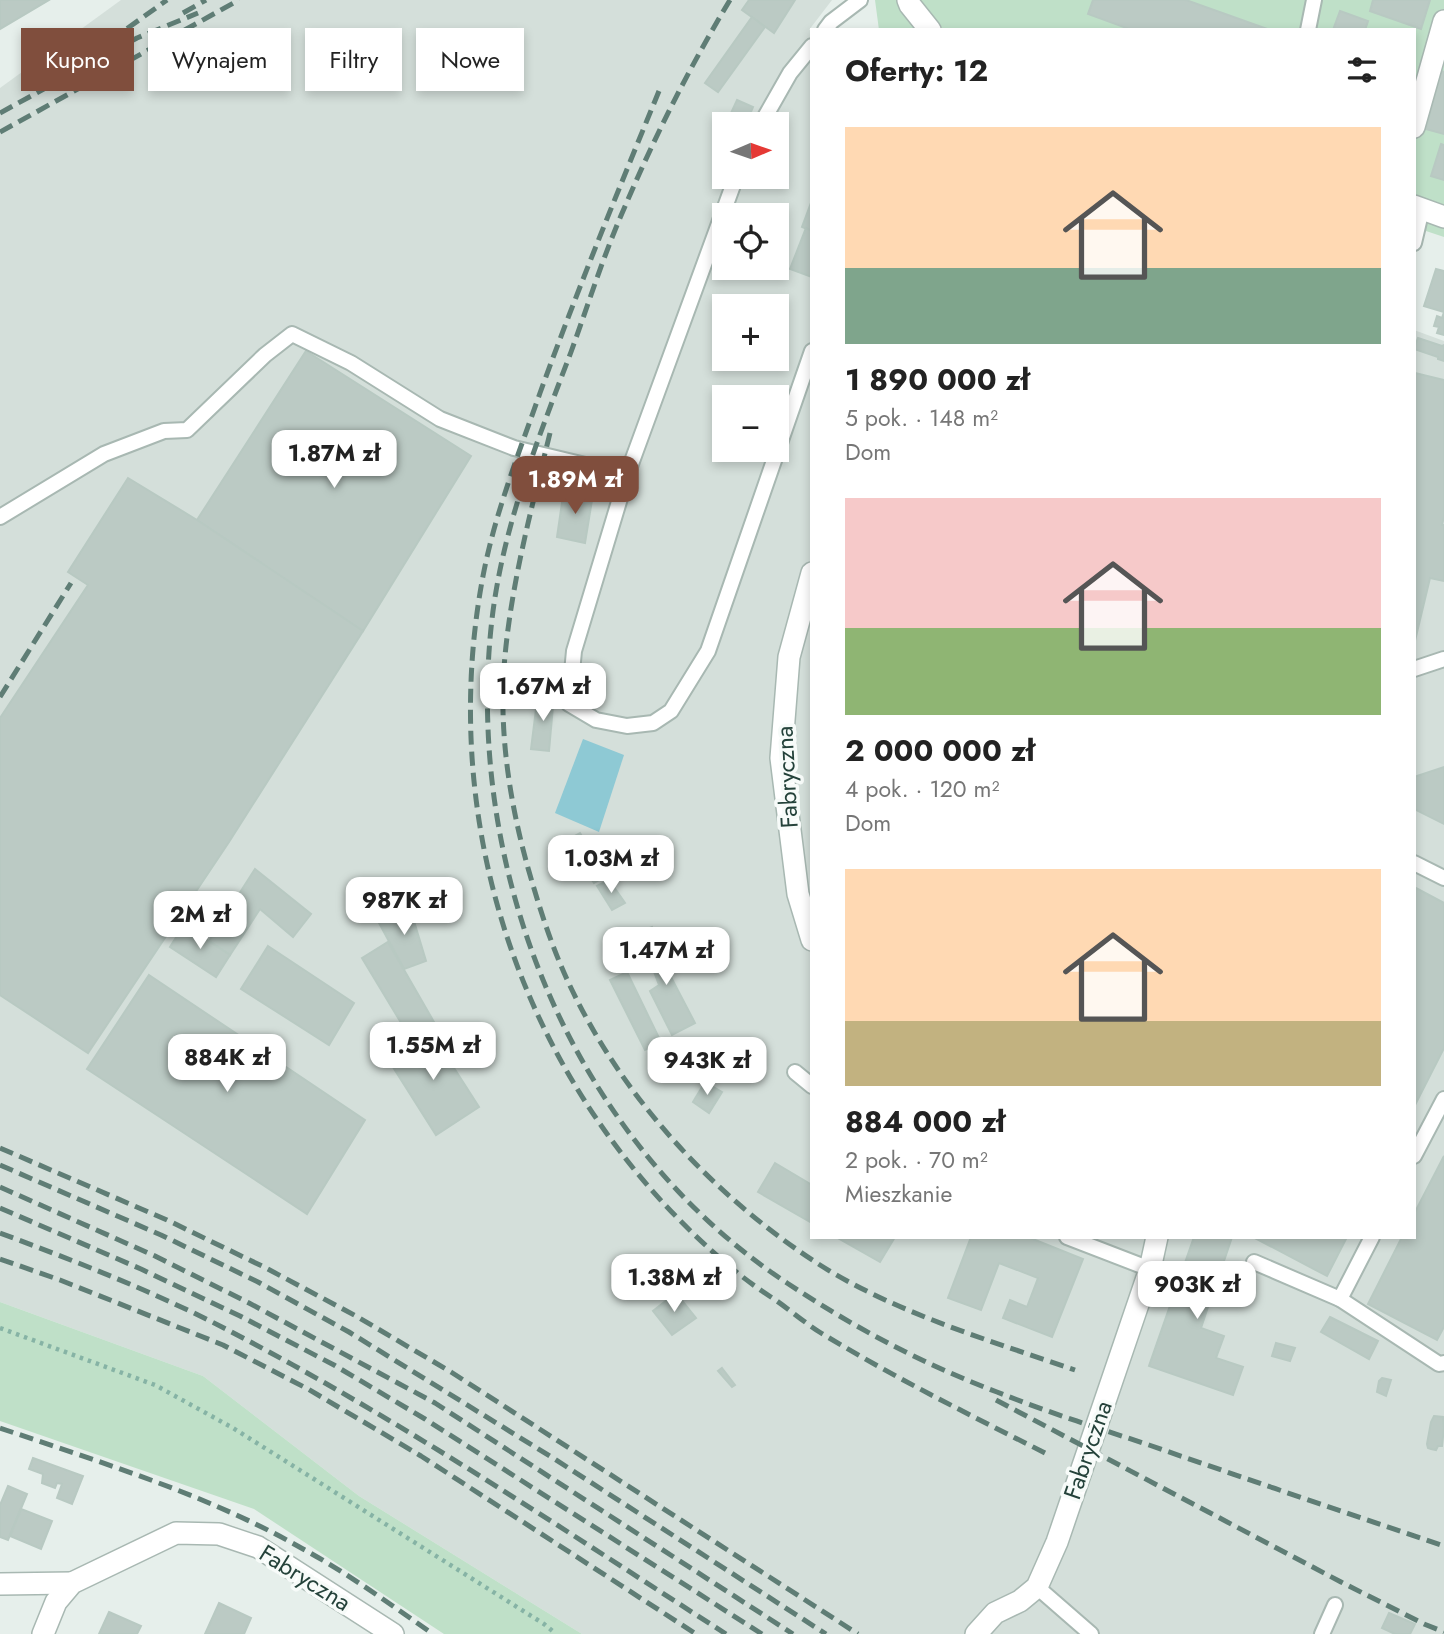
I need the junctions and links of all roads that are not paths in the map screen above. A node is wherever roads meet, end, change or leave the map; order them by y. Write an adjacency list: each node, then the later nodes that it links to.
1 (860, 0): 5 (lane)
2 (908, 0): 6 (street)
3 (1314, 0): 7 (lane)
4 (1444, 21): 10 (street)
5 (826, 28)
6 (928, 28)
7 (1308, 28)
8 (810, 48): 9 (lane)
9 (768, 112)
10 (1416, 120)
11 (732, 189): 16 (lane)
12 (1418, 208): 13 (street); 14 (lane)
13 (1444, 217)
14 (1416, 226)
15 (810, 357): 16 (lane)
16 (627, 475): 17 (lane)
17 (0, 517)
18 (810, 580): 23 (street, Fabryczna)
19 (1444, 659): 20 (lane)
20 (1416, 667)
21 (1416, 864): 22 (lane)
22 (1444, 878)
23 (810, 933)
24 (795, 1072): 25 (lane)
25 (810, 1084)
26 (1444, 1099): 27 (lane)
27 (1416, 1152)
28 (1072, 1239): 32 (lane)
29 (1157, 1239): 32 (street, Fabryczna)
30 (1371, 1239): 33 (lane)
31 (1254, 1262): 33 (lane)
32 (1150, 1269): 37 (street, Fabryczna)
33 (1340, 1299): 34 (lane)
34 (1444, 1363)
35 (72, 1583): 36 (street); 39 (street, Fabryczna); 40 (street, Fabryczna)
36 (0, 1584)
37 (1037, 1587): 41 (street); 42 (lane)
38 (1335, 1605): 43 (lane)
39 (43, 1634)
40 (393, 1634)
41 (976, 1634)
42 (1091, 1634)
43 (1322, 1634)

